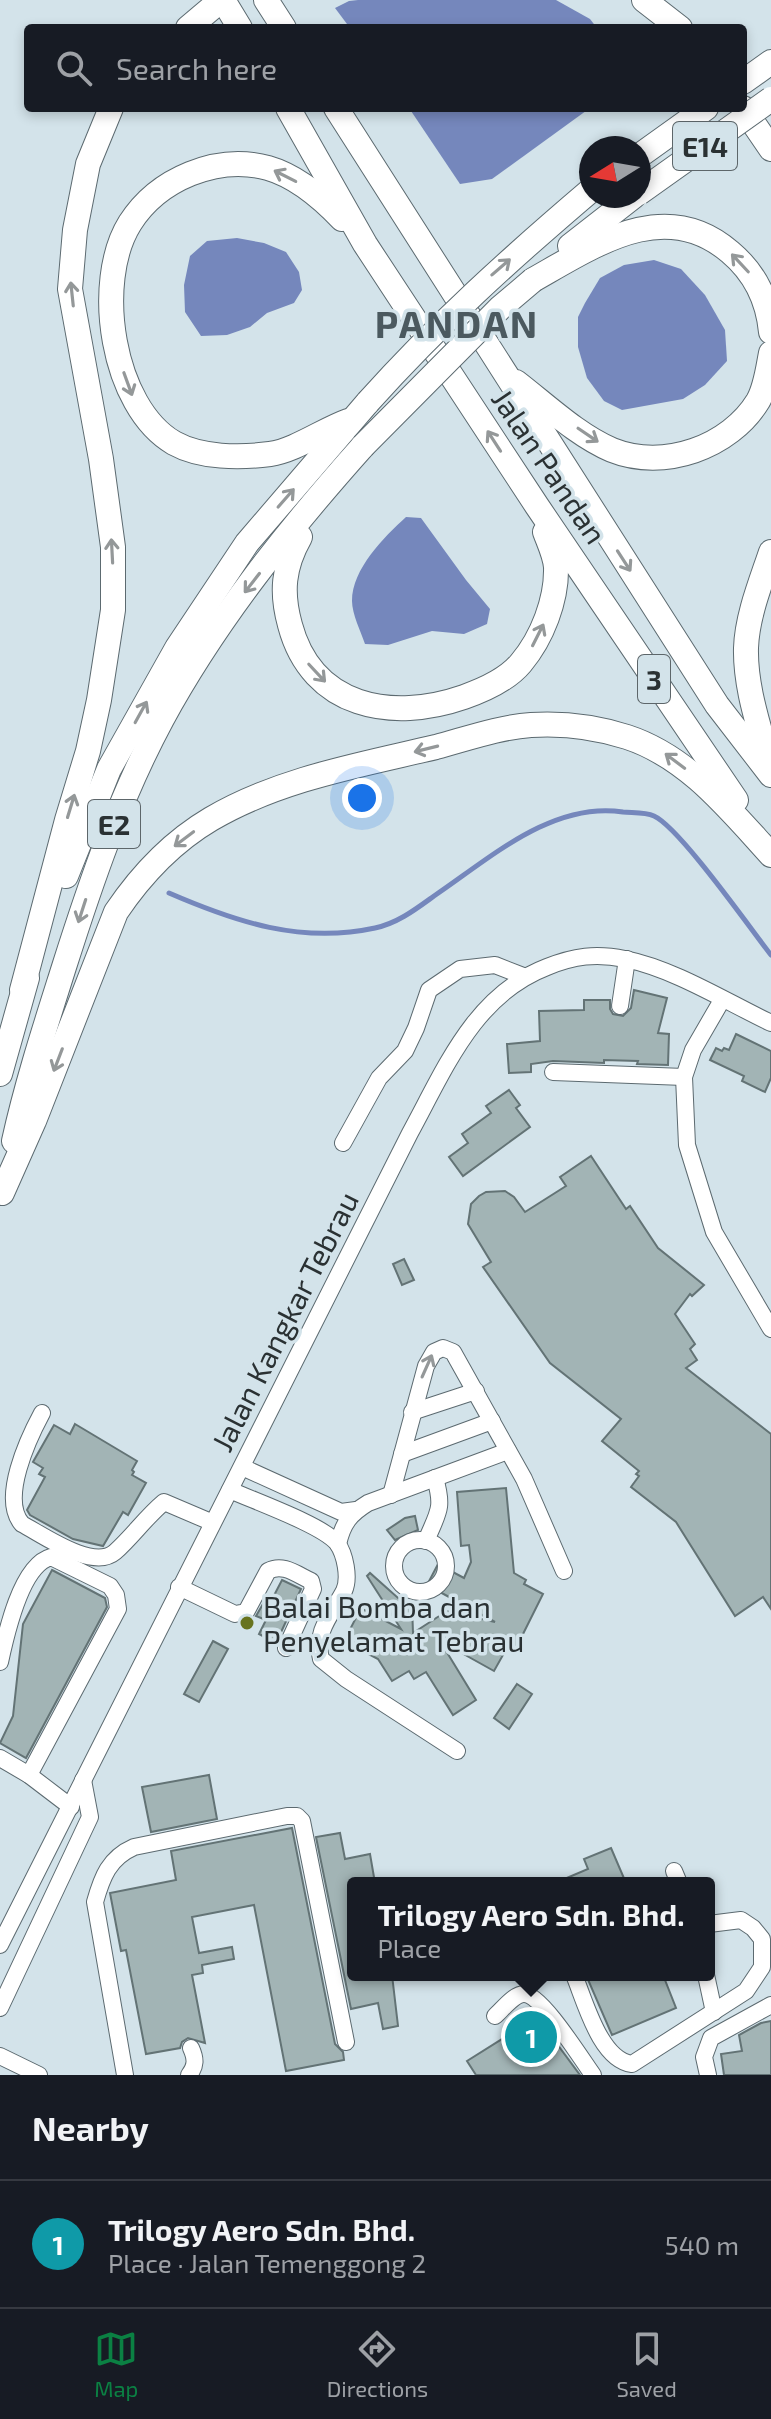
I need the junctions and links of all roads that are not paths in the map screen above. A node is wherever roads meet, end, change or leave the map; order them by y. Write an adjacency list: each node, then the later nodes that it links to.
1 (222, 0): 4 (highway); 5 (highway)
2 (266, 0): 6 (highway)
3 (644, 0): 7 (highway)
4 (193, 24)
5 (237, 24)
6 (281, 24)
7 (675, 24)
8 (771, 62): 9 (highway, E14)
9 (747, 79)
10 (771, 99): 18 (highway, E14, bridge)
11 (109, 112): 34 (highway, one-way to 11)
12 (290, 112): 21 (highway, Jalan Pandan / 3)
13 (339, 112): 25 (highway, Jalan Pandan / 3)
14 (700, 112): 16 (highway, E14)
15 (746, 112): 17 (highway)
16 (651, 147)
17 (771, 149)
18 (651, 184)
19 (579, 200): 26 (highway, one-way to 19, bridge)
20 (619, 208): 22 (highway, E14)
21 (365, 244): 26 (highway, one-way to 26); 28 (highway, Jalan Pandan / 3, one-way to 21)
22 (533, 280): 23 (highway, one-way to 22); 27 (highway, E2, bridge)
23 (771, 332)
24 (771, 353): 25 (highway, one-way to 24)
25 (502, 372): 30 (highway, Jalan Pandan / 3, one-way to 30)
26 (361, 411): 34 (highway, E2, one-way to 26)
27 (316, 499): 28 (highway, one-way to 28); 42 (highway, E2, one-way to 42)
28 (537, 506): 31 (highway, Jalan Pandan / 3)
29 (771, 552): 30 (highway)
30 (771, 773)
31 (771, 853): 42 (highway, one-way to 42)
32 (627, 959): 33 (street, Jalan Kangkar Tebrau); 35 (street, Jalan Kangkar Tebrau); 36 (street)
33 (523, 976): 41 (street); 50 (street, Jalan Kangkar Tebrau)
34 (22, 990): 39 (highway, E2)
35 (722, 1000): 37 (street, Jalan Kangkar Tebrau); 40 (street)
36 (620, 1006)
37 (771, 1023)
38 (553, 1072): 40 (street)
39 (0, 1074)
40 (684, 1077): 43 (street)
41 (343, 1143)
42 (1, 1197)
43 (771, 1329)
44 (476, 1391): 45 (street); 45 (street, one-way to 44); 47 (street)
45 (412, 1412): 49 (street)
46 (42, 1413): 57 (street)
47 (492, 1421): 48 (street); 49 (street)
48 (508, 1451): 51 (street); 60 (street)
49 (402, 1454): 54 (street)
50 (242, 1467): 52 (street); 53 (street, Jalan Kangkar Tebrau)
51 (435, 1478): 54 (street); 58 (street)
52 (282, 1486): 55 (street); 56 (street)
53 (230, 1490): 55 (street); 57 (street, Jalan Kangkar Tebrau)
54 (391, 1495): 56 (street)
55 (272, 1509): 59 (street)
56 (356, 1510): 59 (street)
57 (211, 1522): 61 (street, Jalan Kangkar Tebrau)
58 (426, 1541)
59 (338, 1544): 64 (street)
60 (564, 1571)
61 (179, 1587): 62 (street); 67 (street, Jalan Kangkar Tebrau)
62 (286, 1648)
63 (0, 1662): 66 (street)
64 (457, 1751)
65 (0, 1758): 66 (street)
66 (29, 1775): 68 (street)
67 (83, 1780): 68 (street, Jalan Kangkar Tebrau); 74 (street)
68 (71, 1807): 70 (street, Jalan Kangkar Tebrau)
69 (715, 1923): 75 (street)
70 (0, 1945)
71 (577, 1981): 80 (street)
72 (707, 1981): 75 (street)
73 (771, 2005): 85 (street)
74 (0, 2008)
75 (714, 2012): 80 (street)
76 (495, 2016): 84 (street)
77 (346, 2042): 82 (street)
78 (191, 2048): 83 (street)
79 (1, 2055): 81 (street)
80 (646, 2067)
81 (39, 2075)
82 (125, 2075)
83 (189, 2075)
84 (593, 2075)
85 (708, 2075)

